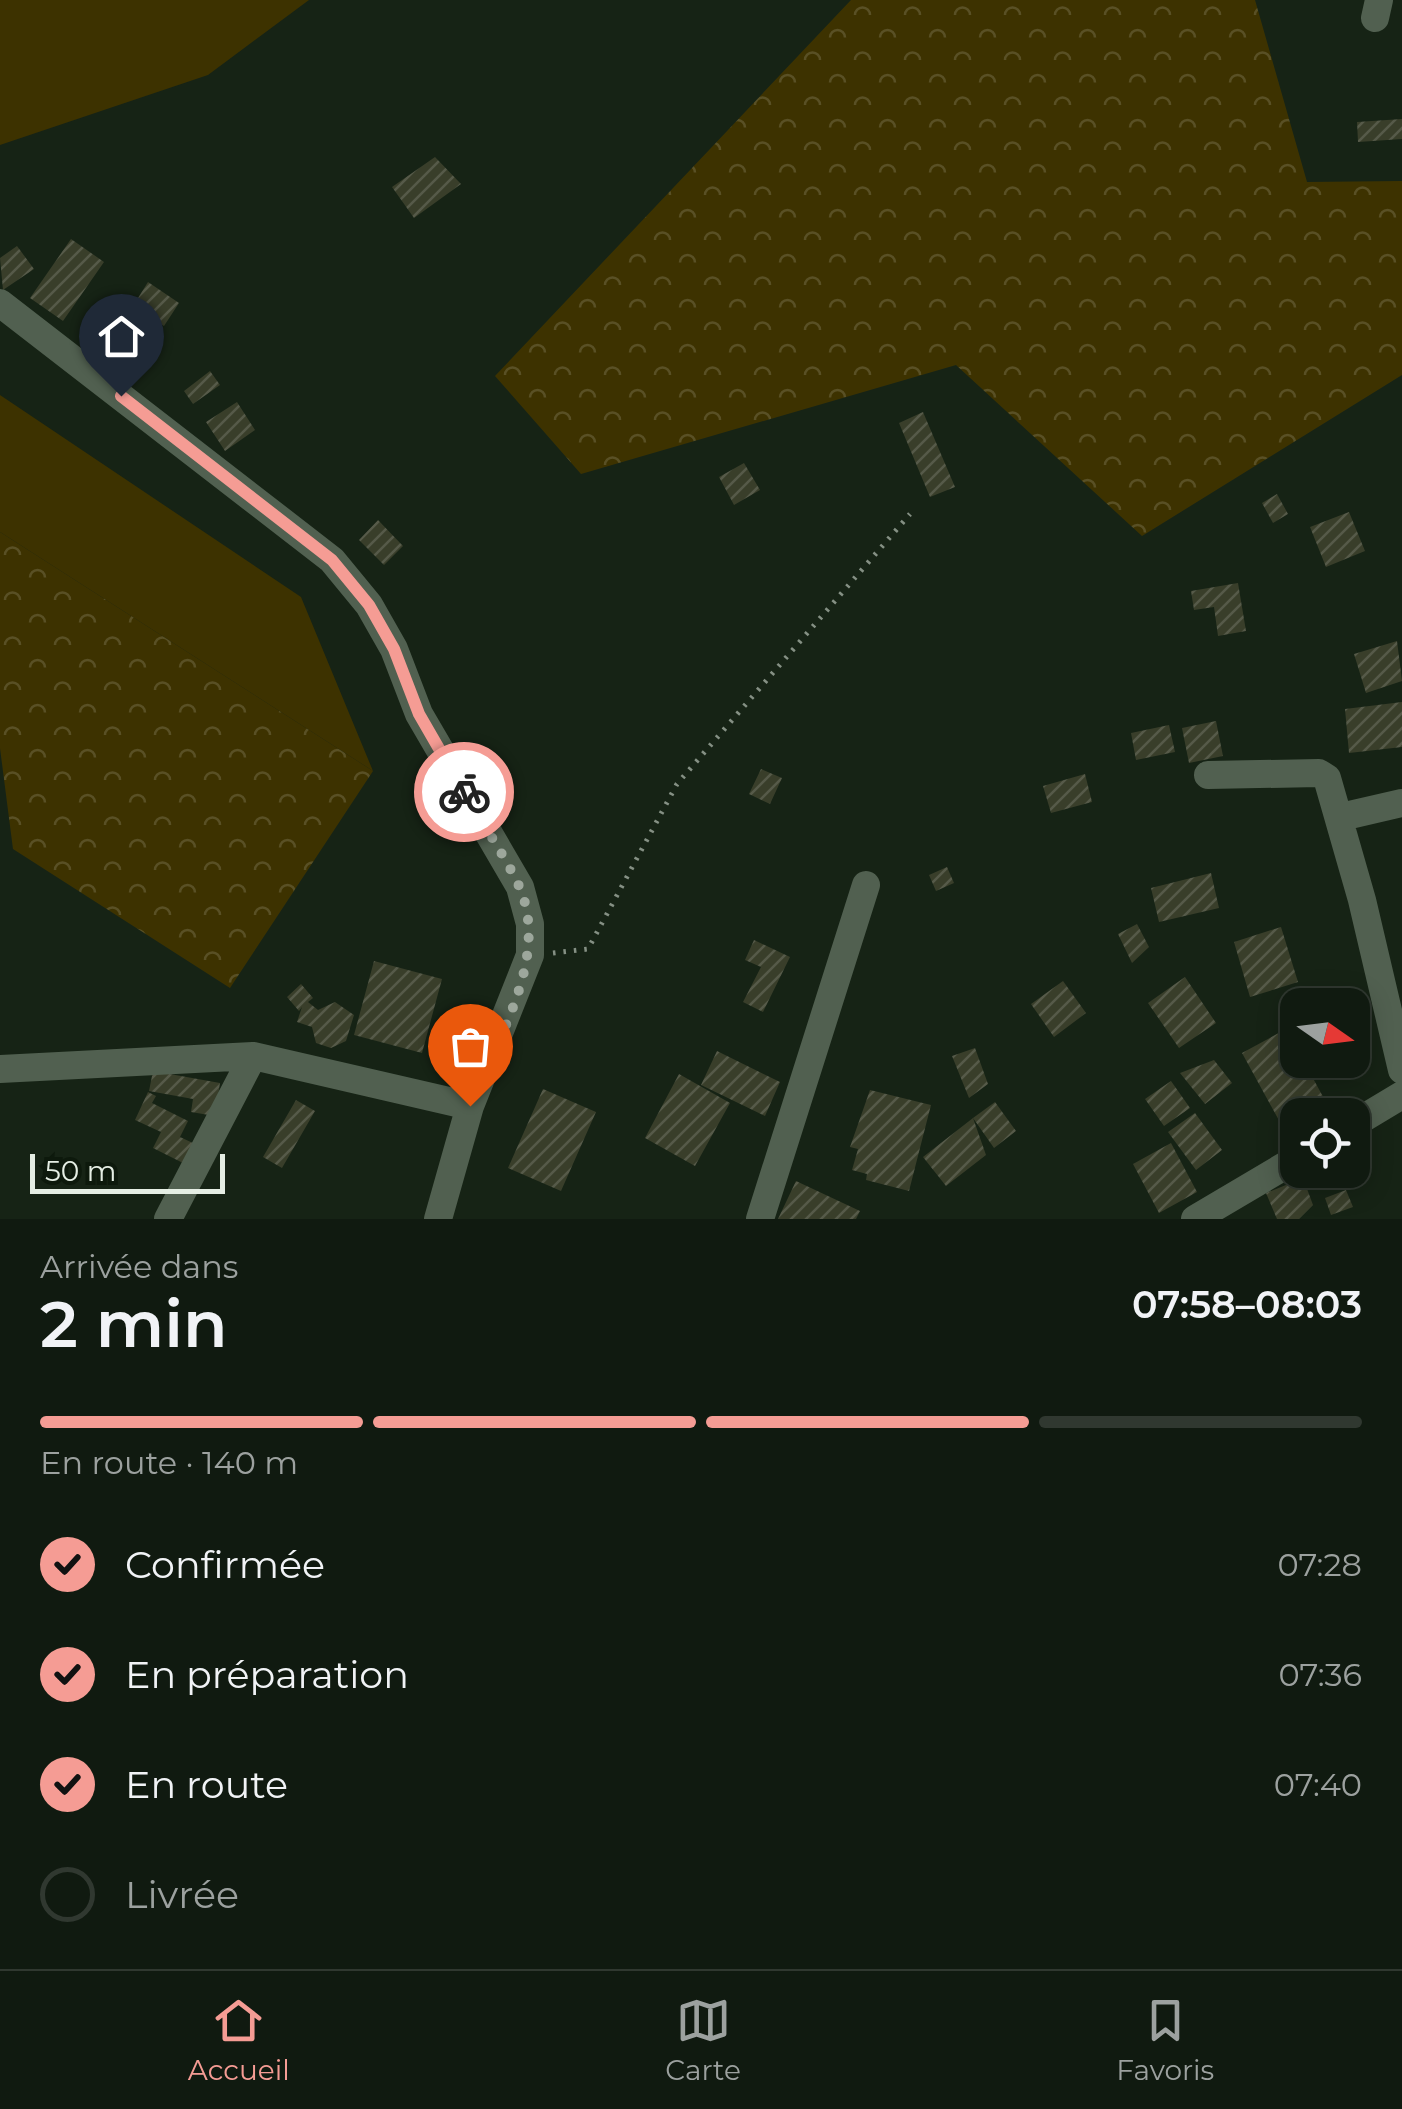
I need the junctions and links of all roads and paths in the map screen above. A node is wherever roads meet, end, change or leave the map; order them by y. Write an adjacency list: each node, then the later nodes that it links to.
1 (0, 303): 7 (street)
2 (910, 514): 7 (path)
3 (1208, 774): 5 (street)
4 (1402, 804): 5 (street)
5 (1341, 817): 10 (street)
6 (866, 885): 17 (street)
7 (530, 955): 12 (street)
8 (253, 1056): 9 (street); 12 (street); 15 (street)
9 (0, 1068)
10 (1402, 1070)
11 (1402, 1095): 13 (street)
12 (470, 1106): 16 (street)
13 (1370, 1114)
14 (1280, 1169): 18 (street)
15 (168, 1219)
16 (438, 1219)
17 (760, 1219)
18 (1196, 1219)

